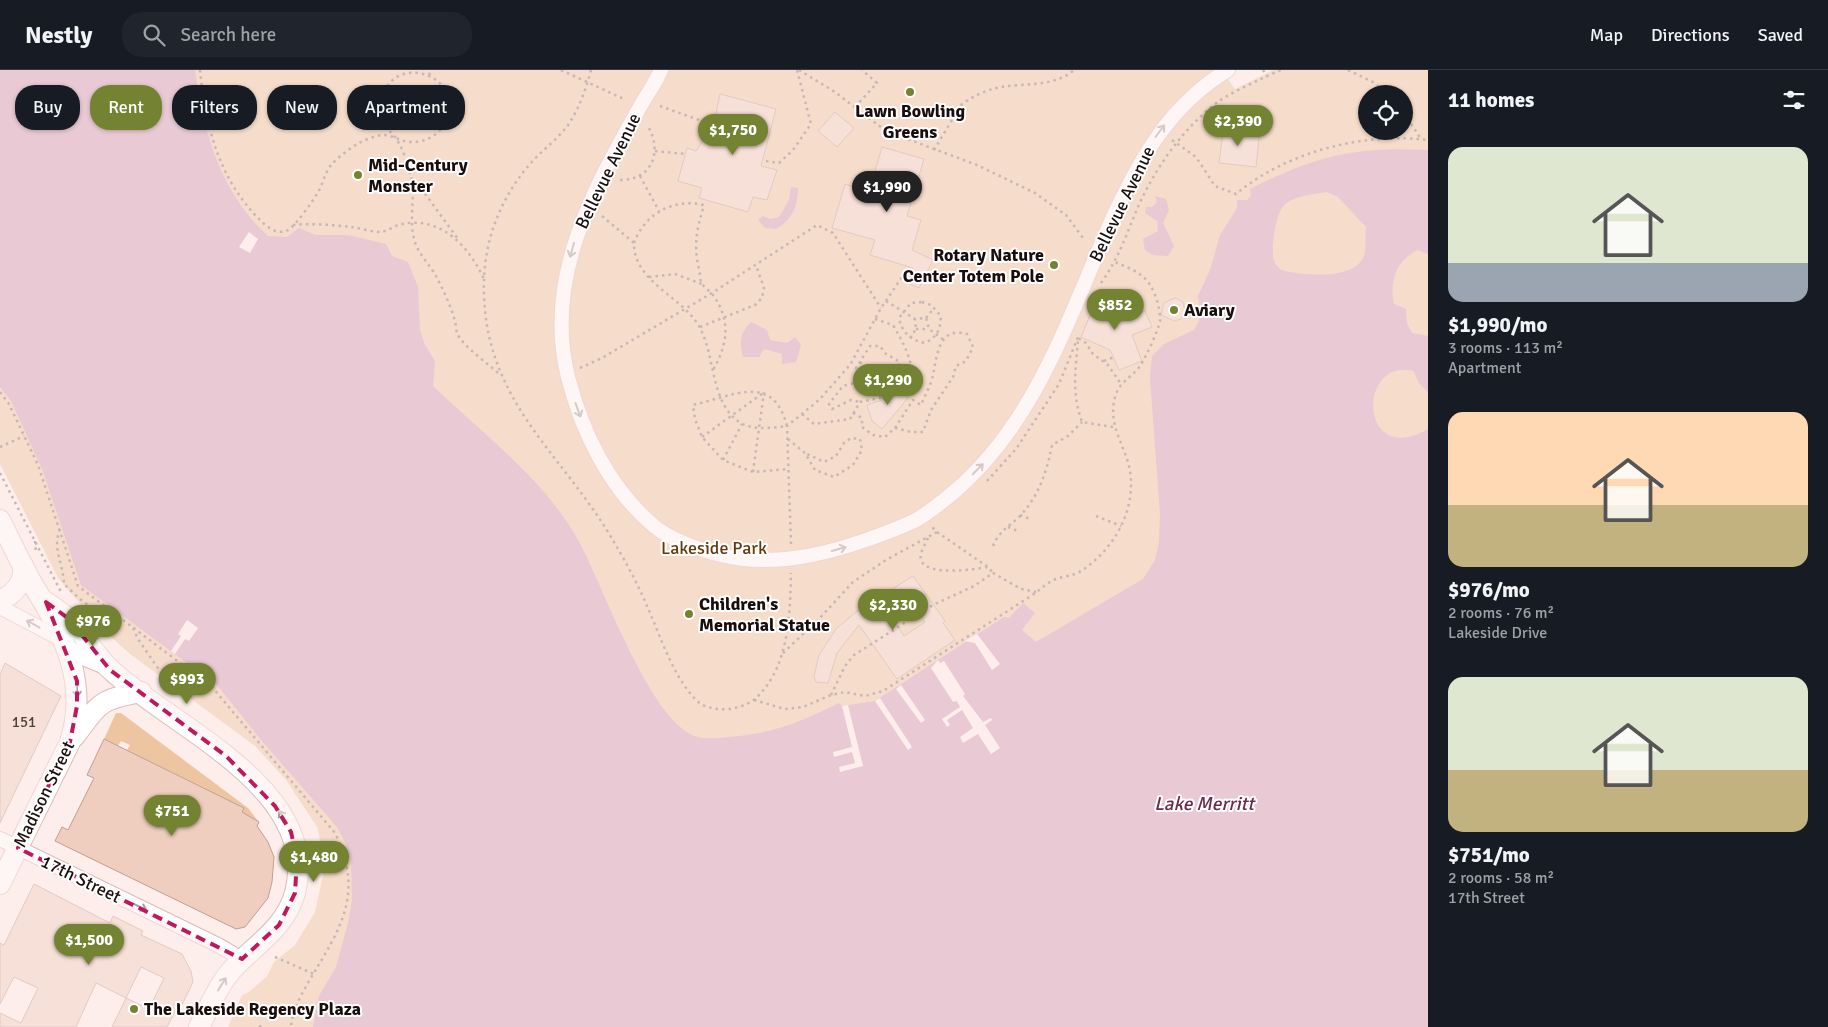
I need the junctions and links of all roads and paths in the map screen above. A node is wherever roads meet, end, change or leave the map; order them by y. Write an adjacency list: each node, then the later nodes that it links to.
1 (200, 70): 36 (path)
2 (431, 70): 12 (path)
3 (560, 70): 15 (path)
4 (661, 70): 69 (street, Bellevue Avenue, one-way to 69)
5 (798, 70): 17 (path); 29 (path)
6 (862, 70): 17 (path)
7 (1074, 70): 27 (path)
8 (1228, 70): 21 (street, Bellevue Avenue)
9 (1263, 70): 13 (path)
10 (1281, 70): 13 (path)
11 (1348, 70): 14 (path)
12 (429, 75): 22 (path); 22 (path)
13 (1267, 76): 25 (path)
14 (1376, 85)
15 (626, 100)
16 (660, 106): 18 (path)
17 (855, 107): 27 (path)
18 (699, 120)
19 (1413, 127): 23 (path)
20 (649, 128): 26 (path)
21 (1159, 131): 25 (path); 69 (street, Bellevue Avenue, one-way to 21)
22 (396, 138): 31 (path); 36 (path)
23 (1421, 139): 24 (path); 25 (path)
24 (1428, 140)
25 (1178, 143): 41 (path)
26 (655, 150): 28 (path); 30 (path)
27 (934, 150): 37 (path)
28 (685, 154)
29 (766, 160)
30 (640, 176): 32 (path); 33 (path)
31 (412, 179): 35 (path); 38 (path)
32 (620, 180)
33 (659, 211): 39 (path); 48 (path)
34 (602, 216): 39 (path)
35 (411, 223): 36 (path); 38 (path); 70 (path)
36 (294, 225)
37 (1082, 240)
38 (461, 242): 47 (path)
39 (634, 242): 45 (path)
40 (1111, 252): 41 (path)
41 (1120, 255): 42 (path)
42 (1115, 262): 44 (path); 71 (path)
43 (756, 266): 49 (path); 52 (path); 55 (path)
44 (1111, 269)
45 (649, 277): 48 (path); 51 (path)
46 (902, 277): 50 (path)
47 (484, 281)
48 (702, 284): 49 (path)
49 (712, 293): 51 (path); 55 (path)
50 (886, 301): 52 (path); 54 (path)
51 (683, 308): 59 (path); 69 (path)
52 (881, 308): 57 (path)
53 (934, 308): 54 (path); 56 (path); 62 (path)
54 (903, 311): 58 (path); 63 (path)
55 (724, 317): 59 (path); 68 (path)
56 (926, 318): 58 (path); 61 (path)
57 (874, 319): 76 (path); 79 (path)
58 (915, 319): 60 (path)
59 (700, 327): 68 (path)
60 (916, 329): 61 (path); 63 (path)
61 (929, 329): 62 (path)
62 (937, 334): 63 (path); 64 (path)
63 (910, 338)
64 (944, 340): 76 (path); 85 (path)
65 (1114, 357): 66 (path)
66 (1104, 361): 71 (path); 81 (path)
67 (860, 362): 72 (path); 72 (path); 77 (path)
68 (713, 370): 75 (path)
69 (567, 374)
70 (500, 375)
71 (1121, 384): 84 (path)
72 (883, 389): 77 (path)
73 (0, 392): 87 (path)
74 (764, 392): 75 (path); 80 (path); 83 (path); 86 (path)
75 (722, 398): 80 (path); 88 (path)
76 (913, 400): 85 (path)
77 (860, 402): 78 (path)
78 (853, 413): 79 (path); 85 (path)
79 (802, 414): 83 (path)
80 (732, 416): 82 (path); 88 (path)
81 (1082, 422): 84 (path); 96 (path)
82 (742, 424): 86 (path); 92 (path)
83 (787, 426): 86 (path); 89 (path)
84 (1113, 427): 100 (path)
85 (895, 428)
86 (759, 429): 94 (path)
87 (24, 436): 90 (path); 103 (path)
88 (702, 437): 92 (path)
89 (788, 439): 91 (path); 93 (path)
90 (0, 448)
91 (806, 453): 91 (path)
92 (723, 460): 94 (path)
93 (789, 469): 94 (path); 107 (path)
94 (754, 472)
95 (0, 473): 113 (path)
96 (1020, 515): 99 (path); 102 (path)
97 (1096, 516): 100 (path)
98 (0, 520): 109 (street)
99 (1032, 520)
100 (1121, 526): 114 (path)
101 (932, 527): 104 (path)
102 (1008, 527): 105 (path); 108 (path)
103 (60, 529): 112 (path); 118 (path)
104 (937, 532): 106 (path); 110 (path)
105 (1020, 532)
106 (929, 537): 110 (path); 121 (path)
107 (791, 544)
108 (993, 546)
109 (23, 566): 115 (street); 116 (street)
110 (988, 567): 111 (path)
111 (993, 573): 114 (path); 127 (path)
112 (78, 586)
113 (59, 587)
114 (1037, 592): 127 (path)
115 (0, 600)
116 (46, 602): 120 (street, Madison Street); 122 (street)
117 (0, 606): 120 (street, one-way to 117)
118 (109, 610)
119 (133, 627): 123 (path)
120 (65, 644): 122 (street); 129 (street, Madison Street, one-way to 129)
121 (782, 654)
122 (110, 670): 126 (street)
123 (164, 677): 124 (path); 125 (path)
124 (161, 681)
125 (212, 687)
126 (141, 692): 129 (street); 134 (street, one-way to 126)
127 (831, 695): 128 (path)
128 (754, 700)
129 (70, 742): 131 (street, Madison Street)
130 (0, 839): 131 (street, 17th Street)
131 (18, 848): 132 (street, Madison Street); 134 (street, 17th Street, one-way to 134)
132 (0, 884)
133 (275, 957): 135 (path)
134 (242, 959): 136 (street, one-way to 134)
135 (314, 974)
136 (199, 1027)

